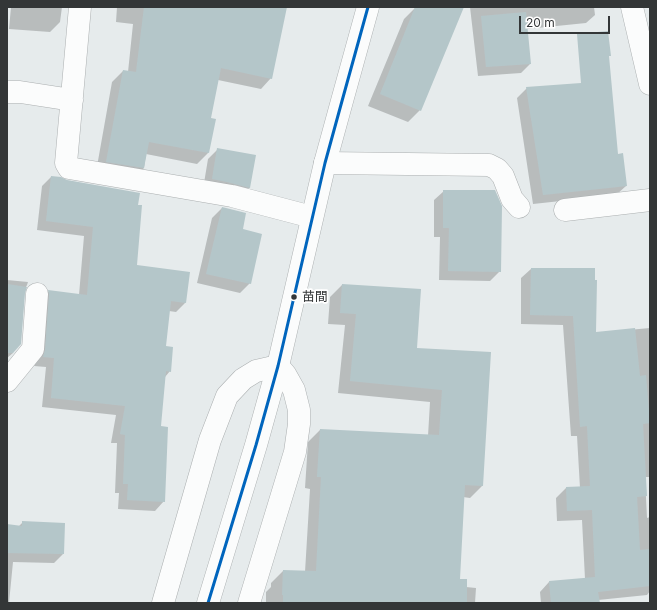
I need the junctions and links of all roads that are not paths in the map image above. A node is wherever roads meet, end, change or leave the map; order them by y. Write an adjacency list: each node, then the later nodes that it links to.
1 (80, 7): 6 (main road)
2 (368, 7): 7 (main road)
3 (632, 7): 4 (main road)
4 (650, 84)
5 (7, 92): 6 (main road)
6 (72, 100): 11 (main road)
7 (326, 164): 9 (main road); 11 (main road)
8 (650, 200): 10 (main road)
9 (519, 207)
10 (565, 210)
11 (312, 217): 13 (main road)
12 (37, 294): 14 (main road)
13 (278, 366): 15 (main road); 16 (main road); 17 (main road)
14 (7, 381)
15 (163, 603)
16 (208, 603)
17 (249, 603)

